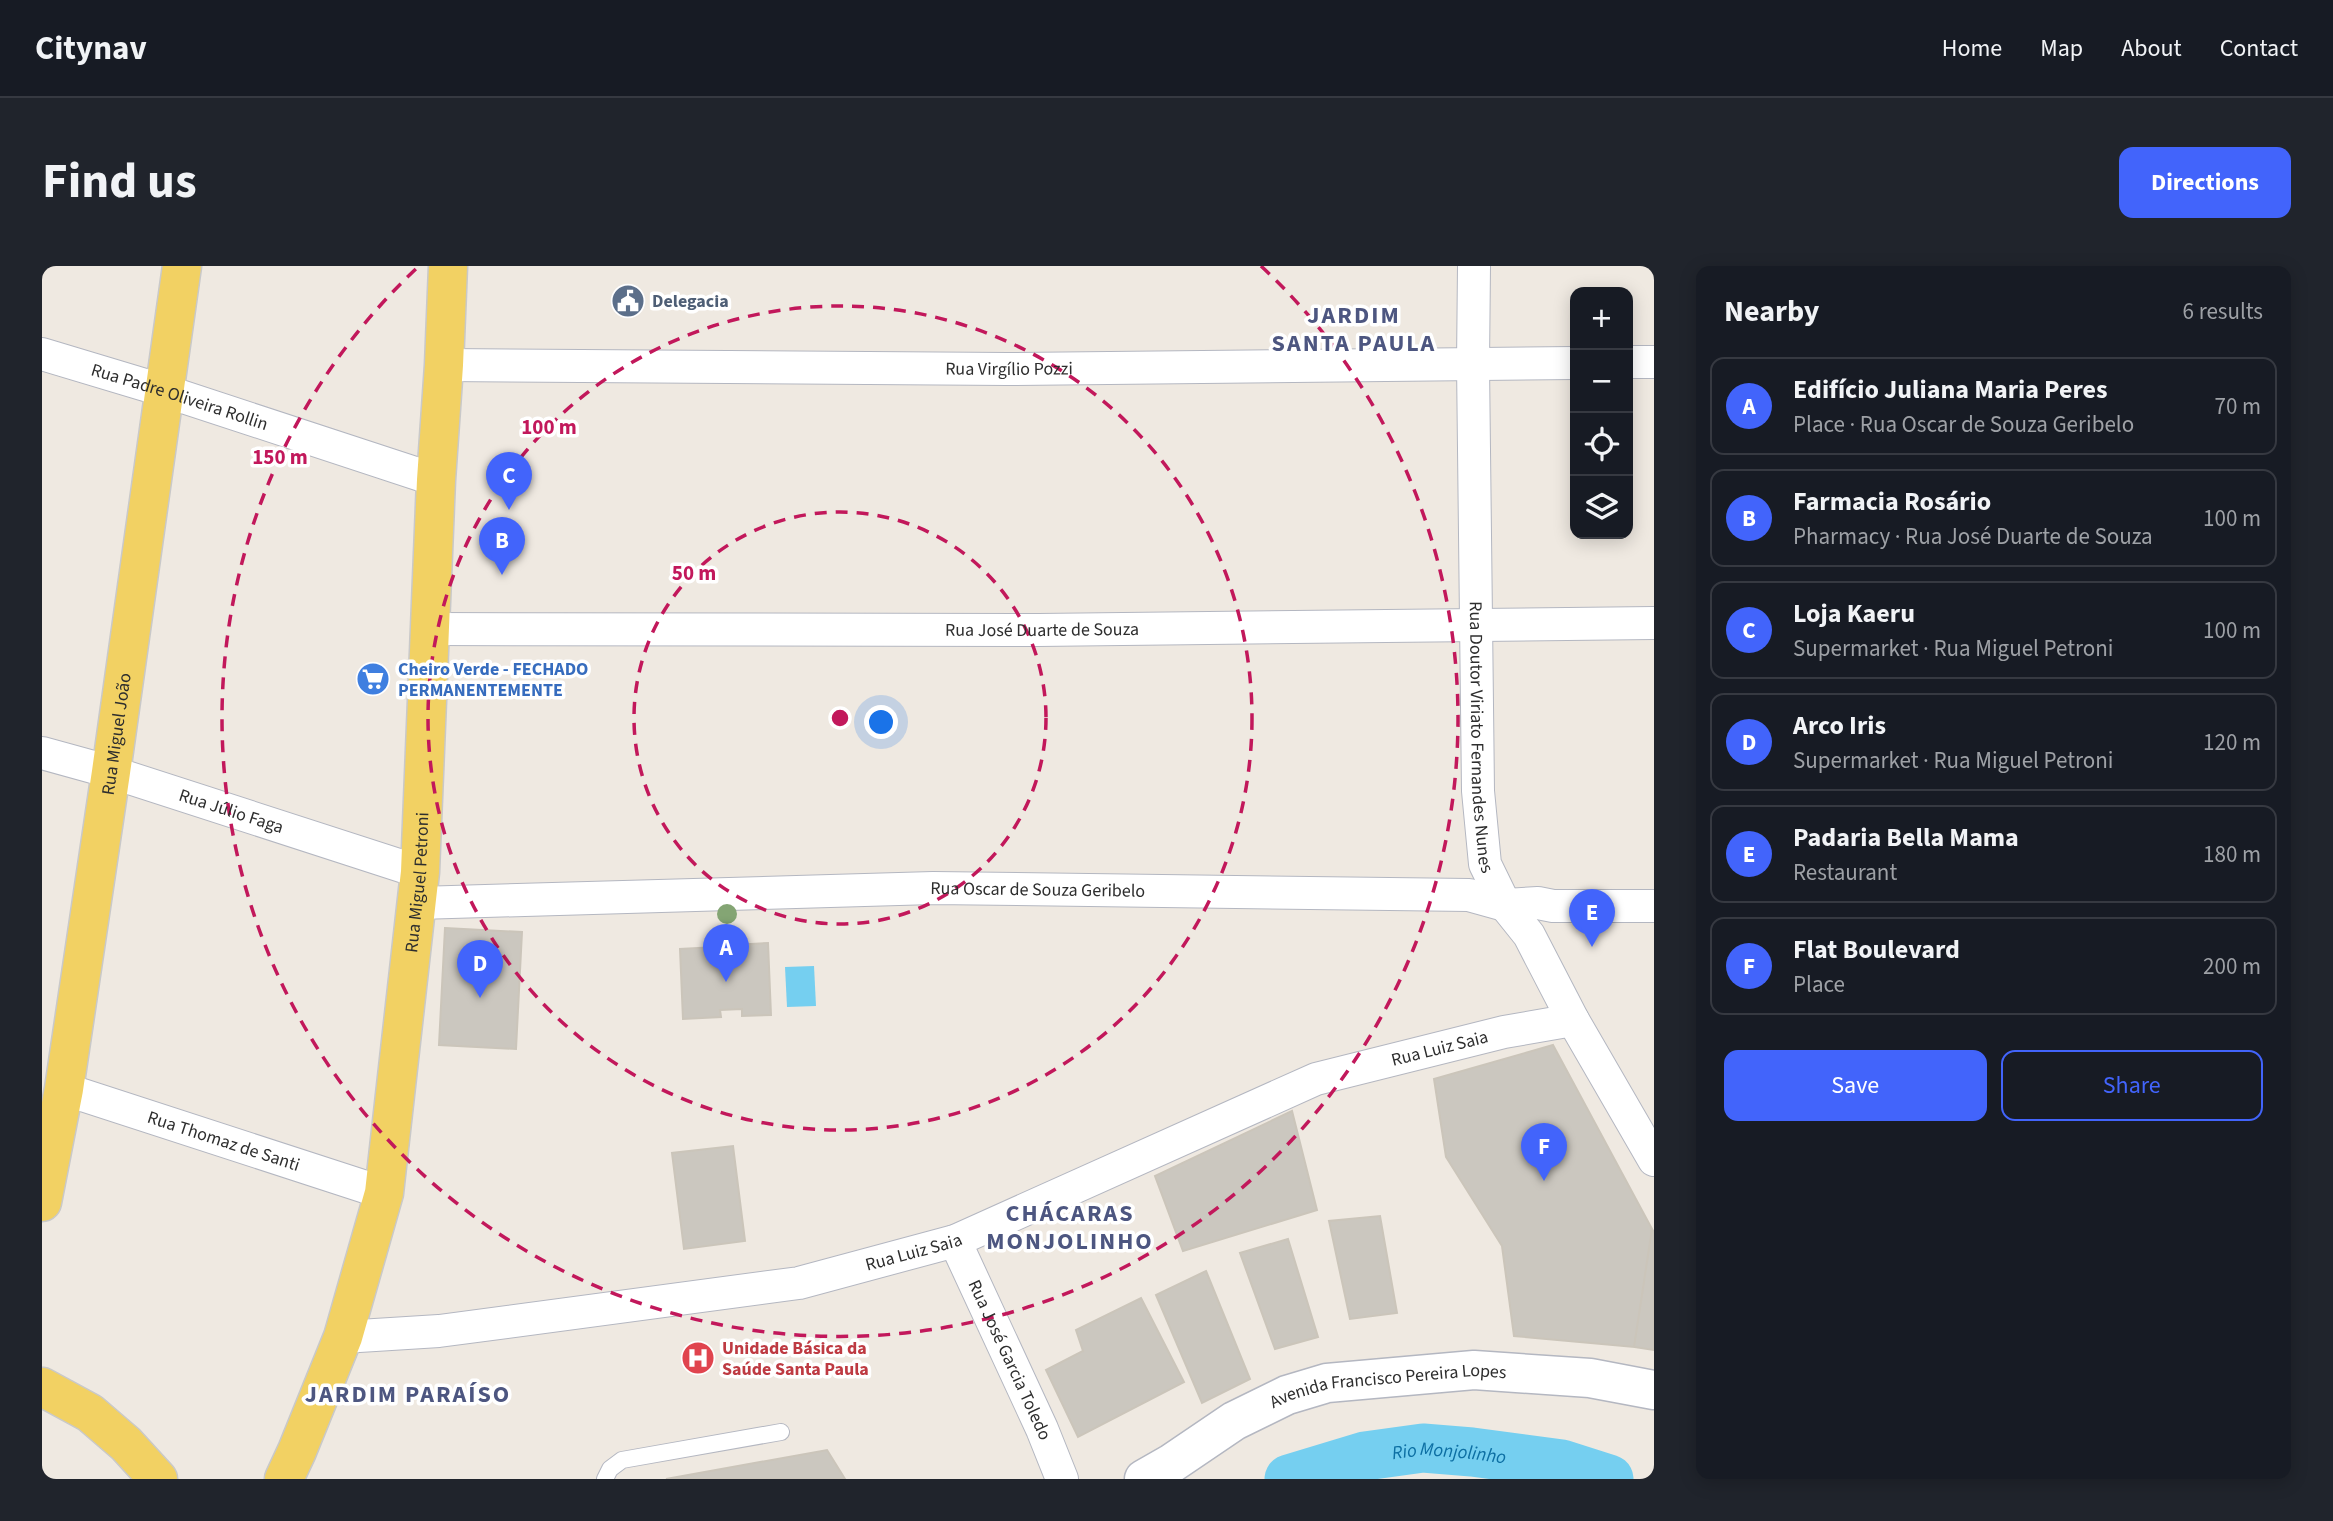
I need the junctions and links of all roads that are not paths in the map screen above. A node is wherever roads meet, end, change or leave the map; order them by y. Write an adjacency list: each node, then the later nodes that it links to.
1 (182, 266): 10 (main road, Rua Miguel João)
2 (448, 266): 9 (main road, Rua Miguel Petroni)
3 (1474, 266): 8 (street, Rua Doutor Viriato Fernandes Nunes)
4 (42, 354): 10 (street, Rua Padre Oliveira Rollin)
5 (1633, 362): 6 (street)
6 (1654, 362)
7 (1570, 363): 8 (street, Rua Virgílio Pozzi)
8 (1473, 364): 9 (street, Rua Virgílio Pozzi); 13 (street, Rua Doutor Viriato Fernandes Nunes)
9 (444, 365): 11 (main road, Rua Miguel Petroni)
10 (165, 391): 11 (street, Rua Padre Oliveira Rollin); 16 (main road, Rua Miguel João)
11 (436, 480): 14 (main road, Rua Miguel Petroni)
12 (1654, 622): 13 (street, Rua José Duarte de Souza)
13 (1478, 625): 14 (street, Rua José Duarte de Souza); 18 (street, Rua Doutor Viriato Fernandes Nunes)
14 (431, 629): 17 (main road, Rua Miguel Petroni)
15 (42, 753): 16 (street, Rua Júlio Faga)
16 (111, 772): 17 (street, Rua Júlio Faga); 21 (main road, Rua Miguel João)
17 (419, 888): 18 (street, Rua Oscar de Souza Geribelo); 23 (main road, Rua Miguel Petroni)
18 (1505, 905): 19 (street, Rua Oscar de Souza Geribelo); 20 (street, Rua Doutor Viriato Fernandes Nunes)
19 (1654, 906)
20 (1573, 1020): 22 (street, Rua Doutor Viriato Fernandes Nunes); 25 (street, Rua Luiz Saia)
21 (64, 1089): 23 (street, Rua Thomaz de Santi); 24 (main road, Rua Miguel João)
22 (1654, 1160)
23 (384, 1194): 26 (main road, Rua Miguel Petroni)
24 (42, 1202)
25 (955, 1241): 26 (street, Rua Luiz Saia); 33 (street, Rua José Garcia Toledo)
26 (343, 1338): 31 (main road, Rua Miguel Petroni)
27 (42, 1387): 30 (main road)
28 (1654, 1390): 34 (street, Avenida Francisco Pereira Lopes)
29 (781, 1432): 32 (lane)
30 (158, 1479)
31 (284, 1479)
32 (605, 1479)
33 (1062, 1479)
34 (1144, 1479)

